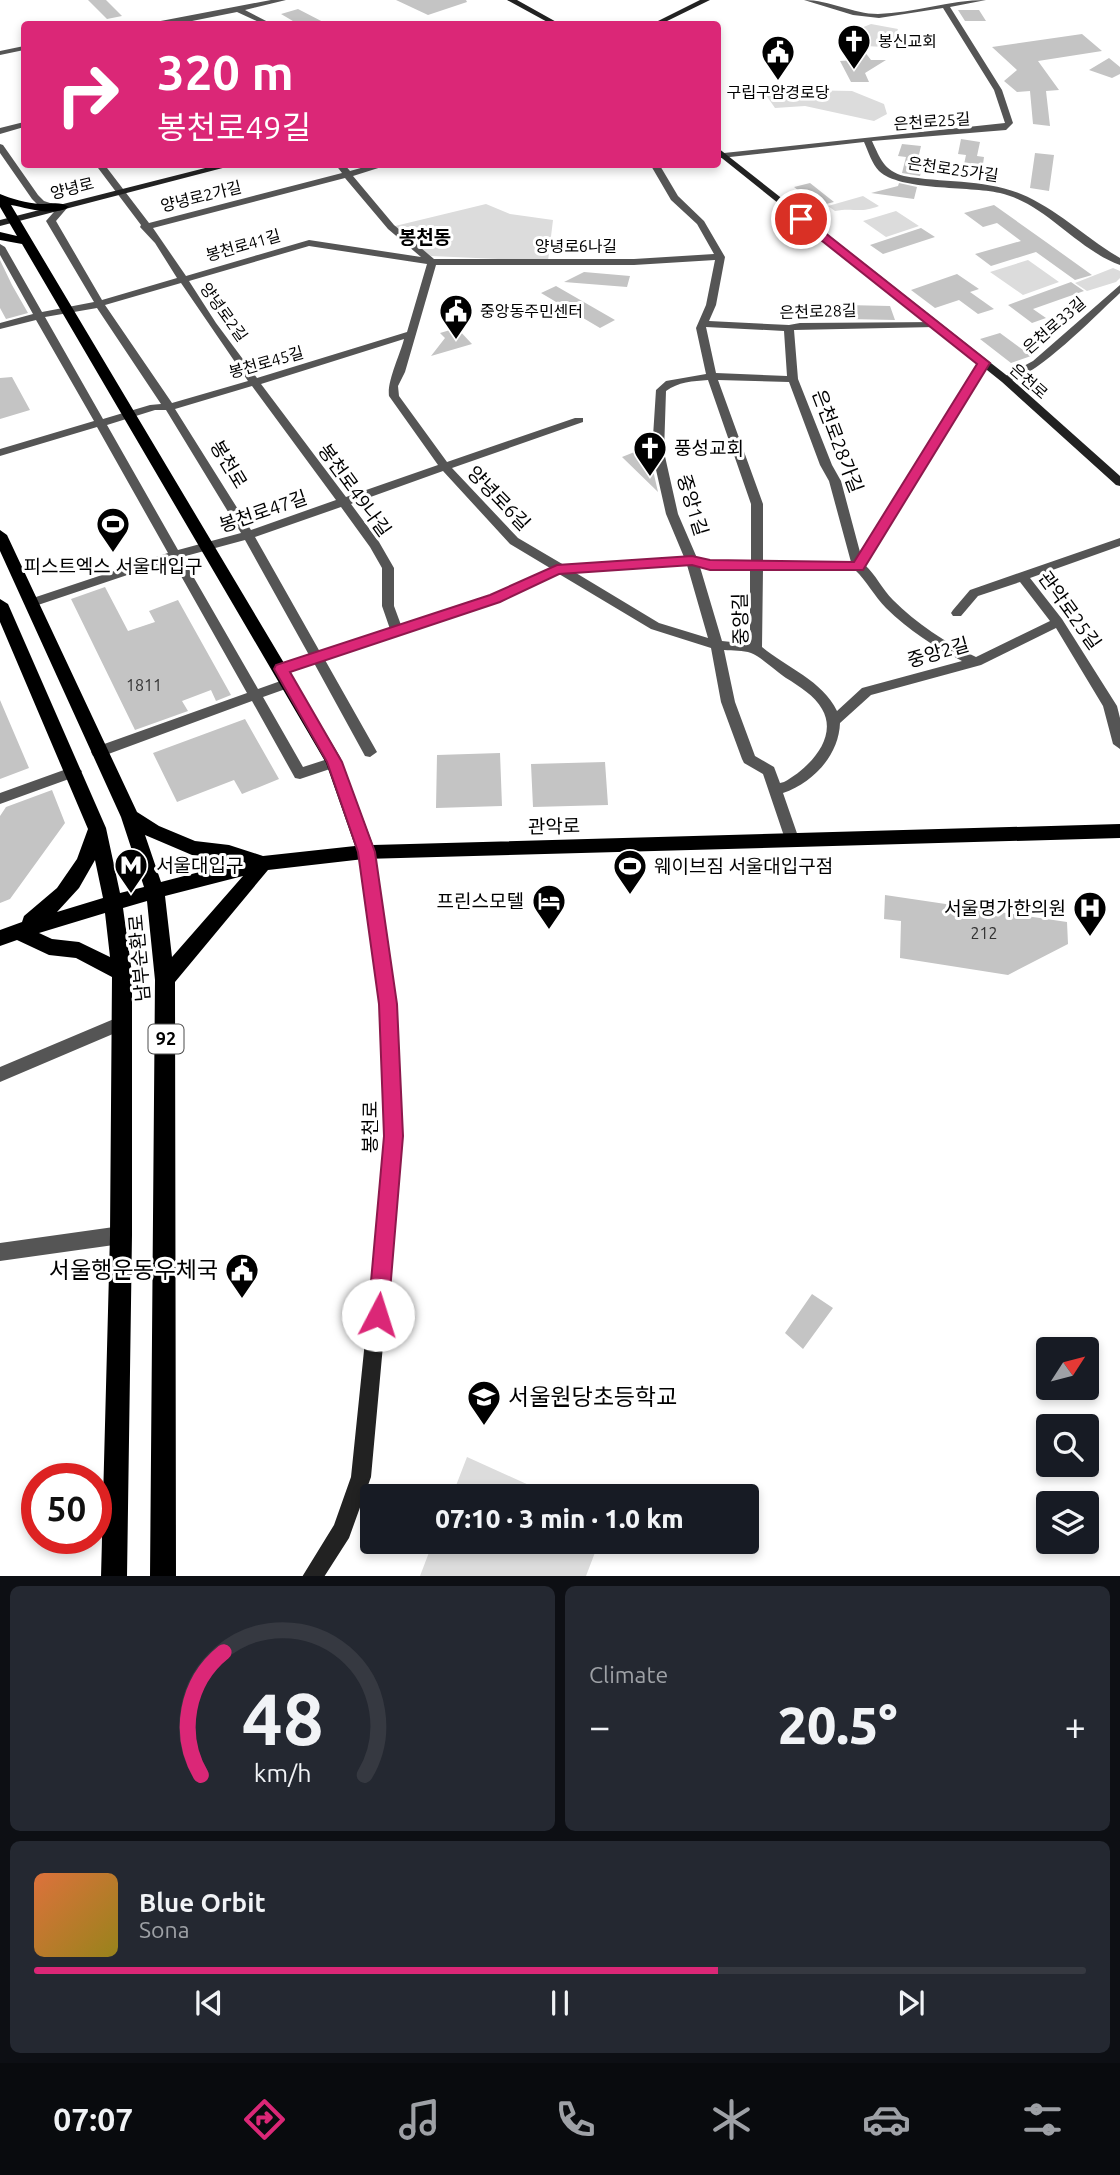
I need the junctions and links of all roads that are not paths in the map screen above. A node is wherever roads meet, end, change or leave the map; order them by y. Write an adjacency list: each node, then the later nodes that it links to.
1 (282, 0): 7 (street)
2 (511, 0): 10 (main road)
3 (706, 0): 11 (main road)
4 (808, 0): 6 (street)
5 (982, 0): 6 (street)
6 (946, 7): 16 (street, 은천로25길)
7 (237, 9): 8 (street); 9 (street)
8 (178, 21)
9 (262, 21)
10 (550, 21)
11 (662, 21)
12 (21, 49): 13 (street)
13 (0, 53)
14 (21, 126): 15 (street)
15 (0, 131)
16 (867, 139): 18 (street, 은천로25길); 36 (street, 은천로25가길)
17 (0, 147): 27 (street)
18 (721, 154): 43 (main road, 은천로)
19 (102, 168): 25 (street, 양녕로2길)
20 (218, 168): 25 (main road, 양녕로)
21 (343, 168): 24 (street)
22 (371, 168): 24 (street, 양녕로2가길)
23 (656, 168): 34 (street)
24 (348, 174): 30 (street, 양녕로2가길); 35 (street)
25 (119, 193): 27 (main road, 양녕로); 30 (street, 양녕로2길)
26 (1, 198): 27 (main road); 28 (main road, 봉천로)
27 (58, 207): 28 (main road, 양녕로); 39 (street, 봉천로)
28 (14, 219): 29 (main road, 양녕로); 32 (main road, 봉천로)
29 (0, 223)
30 (145, 227): 37 (street, 양녕로2길)
31 (0, 236): 32 (main road)
32 (26, 241): 40 (main road, 봉천로)
33 (0, 247): 41 (street)
34 (720, 257): 35 (street, 양녕로6나길); 42 (street)
35 (432, 262): 37 (street, 봉천로41길); 46 (street, 양녕로6길)
36 (1120, 262)
37 (181, 279): 39 (street, 봉천로41길); 51 (street, 양녕로2길)
38 (1120, 288): 50 (street, 은천로33길)
39 (99, 303): 40 (street, 봉천로41길); 52 (street, 봉천로)
40 (66, 309): 41 (street); 53 (main road, 봉천로)
41 (38, 316): 44 (street); 55 (street)
42 (702, 324): 45 (street, 은천로28길); 48 (street, 중앙길)
43 (935, 324): 45 (street, 은천로28길); 47 (main road, 은천로)
44 (0, 326)
45 (789, 328): 49 (street, 은천로28가길)
46 (409, 334): 51 (street, 봉천로45길); 57 (street, 양녕로6길)
47 (984, 363): 50 (main road, 은천로); 67 (street)
48 (712, 377): 49 (street); 65 (street, 중앙1길); 66 (street, 중앙길)
49 (793, 379): 67 (street, 은천로28가길)
50 (1006, 380): 58 (main road, 은천로)
51 (255, 382): 52 (street, 봉천로45길); 59 (street, 봉천로49나길)
52 (169, 407): 53 (street, 봉천로45길); 60 (street, 봉천로)
53 (130, 415): 55 (street); 63 (main road, 봉천로)
54 (579, 420): 57 (street, 양녕로6길)
55 (99, 424): 56 (street); 64 (street)
56 (0, 453)
57 (446, 468): 59 (street, 봉천로47길); 68 (street, 양녕로6길)
58 (1120, 482)
59 (341, 503): 60 (street, 봉천로47길); 74 (street, 봉천로49나길)
60 (248, 535): 63 (street, 봉천로47길); 77 (street, 봉천로)
61 (0, 536): 70 (main road, 남부순환로 / 92)
62 (1120, 542): 69 (street)
63 (210, 548): 64 (street); 79 (main road, 봉천로)
64 (174, 555): 70 (street); 81 (street)
65 (692, 561): 66 (street); 68 (street); 75 (street, 중앙1길)
66 (759, 566): 67 (street); 76 (street, 중앙길)
67 (858, 566): 78 (street, 은천로28가길)
68 (557, 569): 74 (street); 75 (street, 양녕로6길)
69 (1021, 575): 72 (street); 73 (street, 관악로25길)
70 (31, 603): 85 (main road, 남부순환로 / 92)
71 (1, 610): 88 (main road, 남부순환로 / 92)
72 (957, 613)
73 (1058, 622): 78 (street, 중앙2길); 83 (street, 관악로25길)
74 (397, 631): 77 (street)
75 (716, 645): 76 (street, 양녕로6길); 89 (street, 중앙1길)
76 (756, 649): 82 (street, 중앙길)
77 (317, 657): 79 (street); 86 (street, 봉천로)
78 (976, 662): 82 (street, 중앙2길)
79 (282, 669): 80 (main road, 봉천로)
80 (289, 683): 81 (street); 87 (main road, 봉천로)
81 (255, 696): 85 (street); 87 (street)
82 (832, 722): 89 (street)
83 (1117, 724): 84 (street, 관악로25길)
84 (1120, 744)
85 (98, 752): 91 (main road, 남부순환로 / 92)
86 (370, 752)
87 (334, 762): 95 (main road, 봉천로)
88 (75, 771): 90 (street); 92 (main road, 남부순환로 / 92)
89 (775, 790): 94 (street)
90 (0, 799)
91 (130, 817): 96 (main road); 97 (main road, 남부순환로 / 92)
92 (97, 828): 98 (main road, 남부순환로 / 92); 99 (main road)
93 (1120, 831): 94 (main road, 관악로)
94 (793, 842): 95 (main road, 관악로)
95 (366, 852): 96 (main road, 관악로); 109 (main road, 봉천로)
96 (263, 863): 97 (main road, 관악로); 102 (main road)
97 (155, 891): 98 (main road, 관악로); 102 (main road, 남부순환로 / 92)
98 (113, 903): 99 (main road, 관악로); 101 (main road, 남부순환로 / 92)
99 (18, 930): 100 (main road, 관악로); 101 (main road)
100 (0, 939)
101 (122, 973): 103 (main road, 남부순환로 / 92)
102 (165, 980): 108 (main road, 남부순환로 / 92)
103 (121, 1023): 104 (street); 105 (main road, 남부순환로 / 92)
104 (0, 1075)
105 (121, 1236): 106 (street); 107 (main road, 남부순환로 / 92)
106 (0, 1252)
107 (114, 1576)
108 (163, 1576)
109 (313, 1576)

